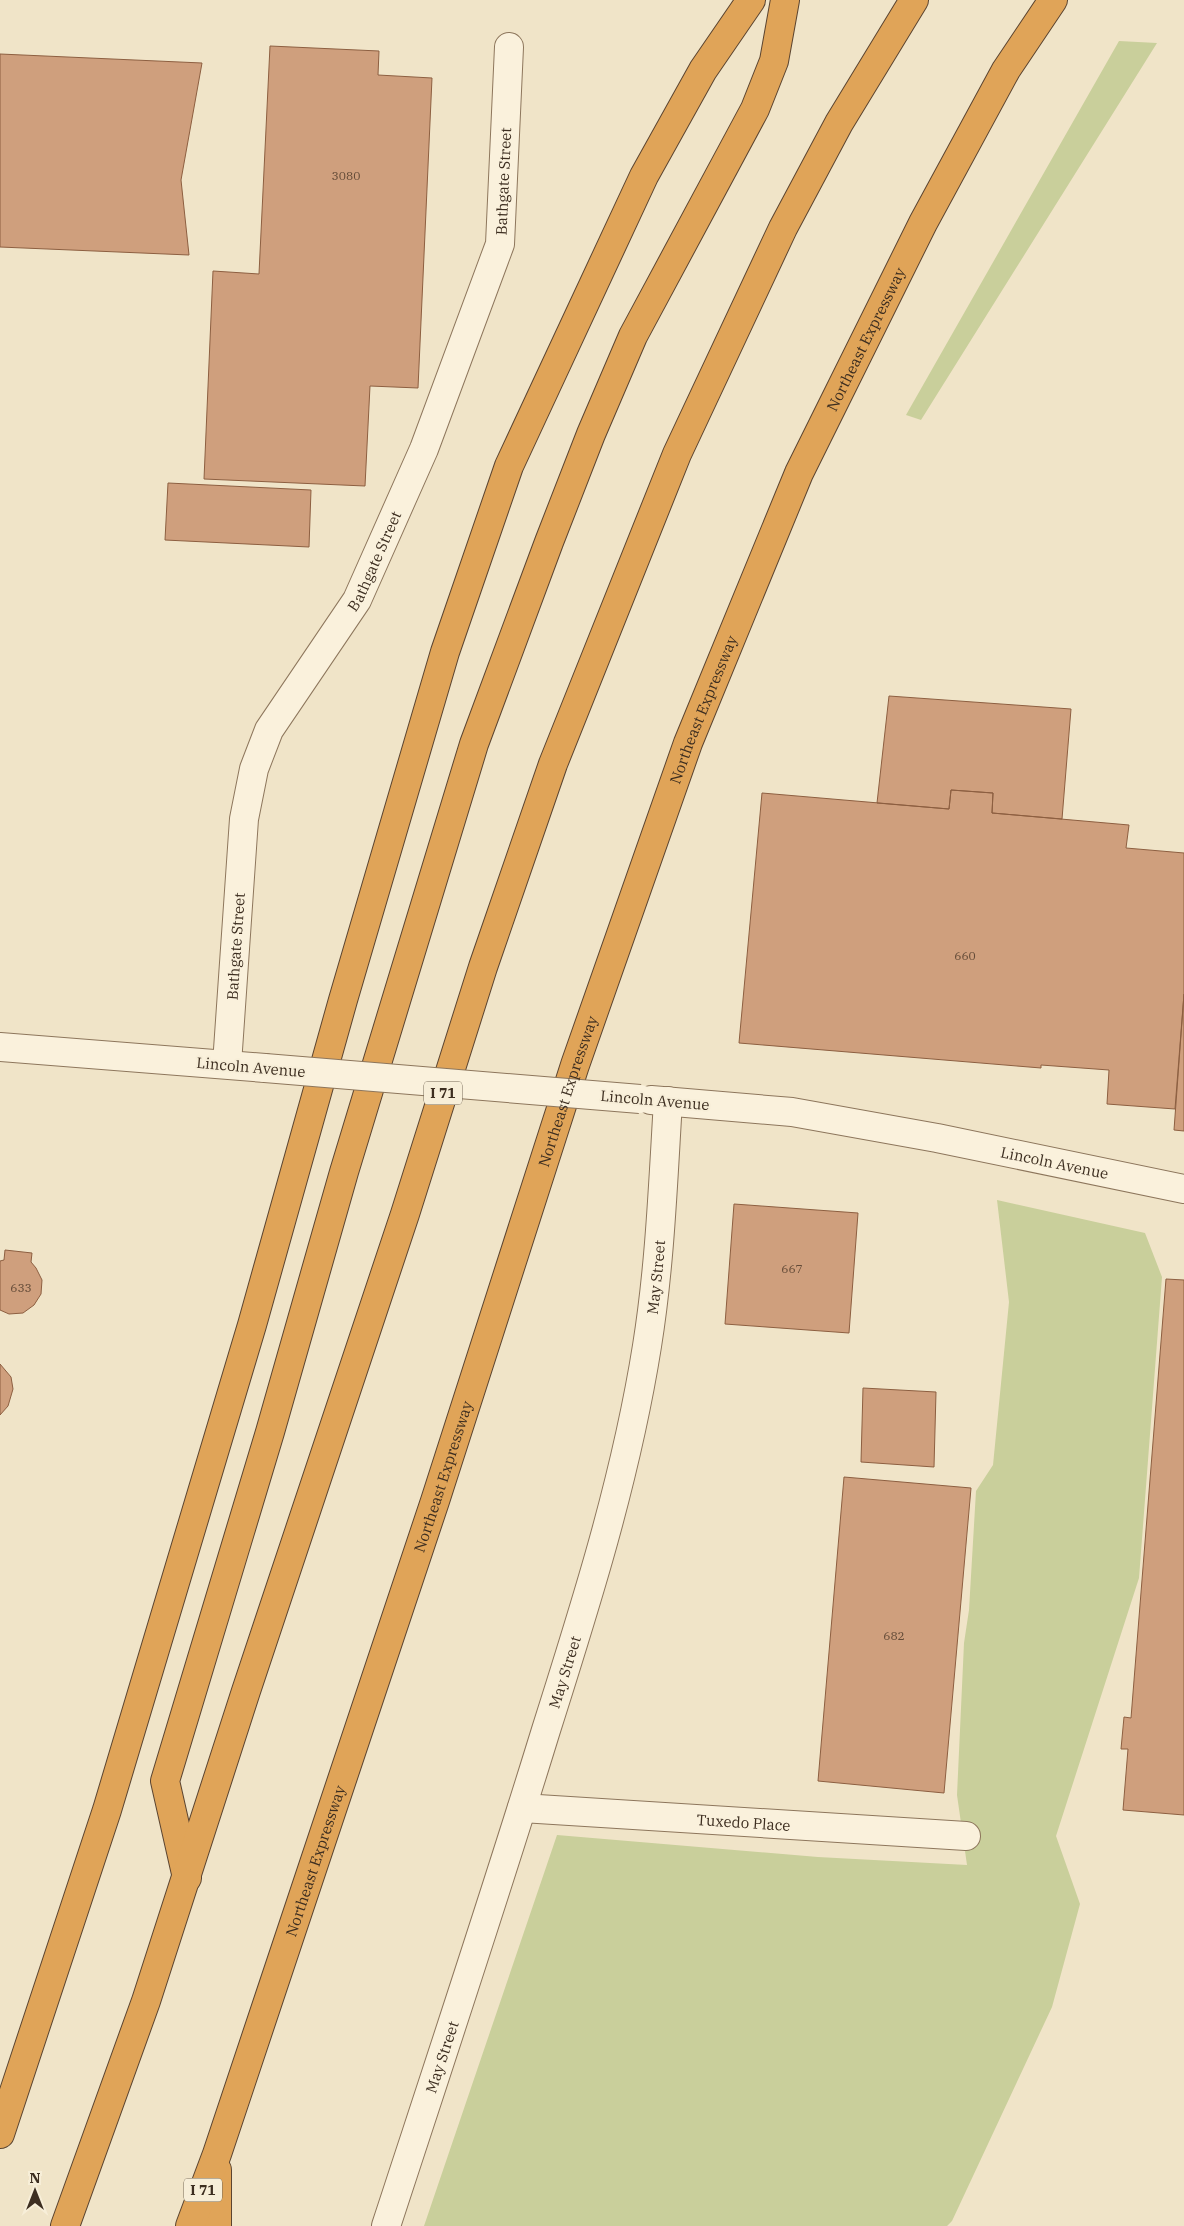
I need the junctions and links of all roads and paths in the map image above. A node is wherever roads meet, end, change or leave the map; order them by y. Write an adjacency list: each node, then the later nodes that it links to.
1 (751, 0): 13 (highway)
2 (785, 0): 12 (highway)
3 (914, 0): 12 (highway, I 71)
4 (1053, 0): 14 (highway, Northeast Expressway / I 71)
5 (509, 47): 7 (street, Bathgate Street)
6 (0, 1047): 7 (street, Lincoln Avenue)
7 (227, 1064): 8 (street, Lincoln Avenue, bridge)
8 (668, 1101): 9 (street, Lincoln Avenue); 10 (street, May Street)
9 (1184, 1188)
10 (522, 1808): 11 (street, Tuxedo Place); 18 (street, May Street)
11 (966, 1836)
12 (187, 1879): 15 (highway, I 71)
13 (0, 2134)
14 (217, 2154): 16 (highway, Northeast Expressway / I 71); 17 (highway)
15 (65, 2226)
16 (190, 2226)
17 (217, 2226)
18 (386, 2226)

